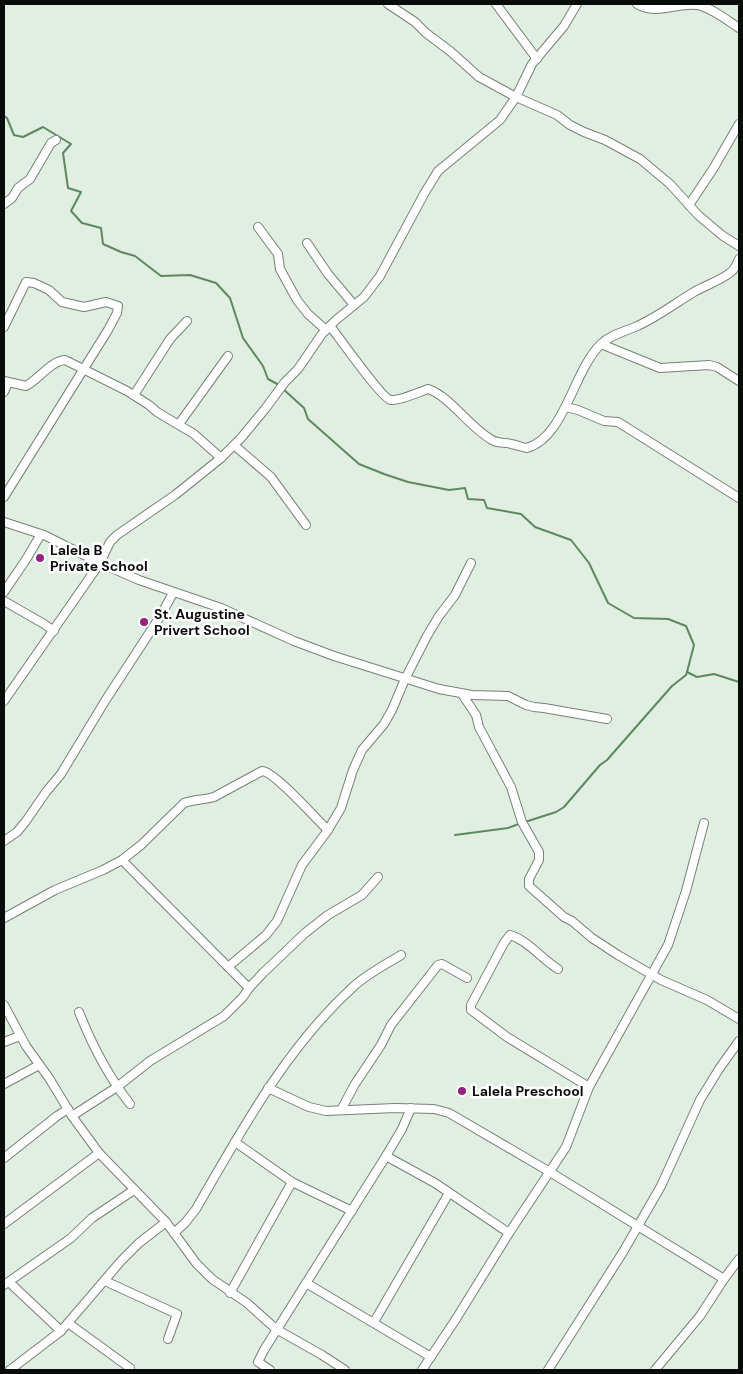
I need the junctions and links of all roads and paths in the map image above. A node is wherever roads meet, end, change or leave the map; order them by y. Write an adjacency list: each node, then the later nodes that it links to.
1 (388, 4): 7 (street)
2 (496, 4): 6 (street)
3 (577, 4): 6 (street)
4 (637, 4): 5 (street)
5 (739, 28)
6 (537, 59): 7 (street)
7 (516, 97): 11 (street); 16 (street)
8 (739, 124): 11 (street)
9 (56, 140): 10 (street)
10 (4, 204)
11 (689, 205): 14 (street)
12 (258, 226): 19 (street)
13 (307, 243): 16 (street)
14 (739, 246)
15 (739, 259): 20 (street)
16 (354, 305): 19 (street)
17 (187, 321): 26 (street)
18 (4, 327): 22 (street)
19 (328, 328): 27 (street); 29 (street)
20 (601, 344): 23 (street); 27 (street)
21 (228, 356): 28 (street)
22 (83, 368): 24 (street); 26 (street); 31 (street)
23 (739, 381)
24 (6, 382): 25 (street)
25 (4, 392)
26 (134, 395): 28 (street)
27 (566, 406): 32 (street)
28 (179, 424): 30 (street)
29 (234, 445): 30 (street); 34 (street)
30 (221, 458): 36 (street)
31 (4, 497)
32 (739, 498)
33 (4, 522): 35 (street)
34 (306, 525)
35 (40, 534): 36 (street); 38 (street)
36 (100, 563): 39 (street); 41 (street)
37 (471, 563): 42 (street)
38 (4, 592)
39 (173, 592): 42 (street); 48 (street)
40 (4, 601): 41 (street)
41 (54, 631): 44 (street)
42 (405, 679): 43 (street); 47 (street)
43 (462, 694): 45 (street); 55 (street)
44 (4, 701)
45 (607, 719)
46 (704, 823): 55 (street)
47 (328, 830): 49 (street); 53 (street)
48 (4, 841)
49 (122, 860): 51 (street); 53 (street)
50 (378, 877): 57 (street)
51 (4, 918)
52 (401, 955): 67 (street)
53 (228, 967): 57 (street)
54 (558, 969): 68 (street)
55 (651, 975): 60 (street); 68 (street)
56 (467, 978): 71 (street)
57 (249, 988): 66 (street)
58 (4, 1005): 61 (street)
59 (79, 1012): 66 (street)
60 (739, 1019)
61 (20, 1036): 63 (street); 64 (street)
62 (739, 1041): 84 (street)
63 (4, 1042)
64 (39, 1065): 65 (street); 72 (street)
65 (4, 1084)
66 (117, 1087): 69 (street); 72 (street)
67 (268, 1088): 71 (street); 73 (street)
68 (590, 1088): 77 (street)
69 (130, 1104)
70 (411, 1108): 71 (street); 75 (street); 77 (street)
71 (341, 1110)
72 (70, 1112): 74 (street); 76 (street)
73 (234, 1142): 78 (street); 85 (street)
74 (99, 1153): 79 (street); 83 (street)
75 (386, 1156): 80 (street); 81 (street)
76 (4, 1158)
77 (550, 1172): 84 (street); 86 (street)
78 (292, 1182): 81 (street); 92 (street)
79 (134, 1190): 82 (street); 91 (street)
80 (449, 1193): 86 (street); 93 (street)
81 (352, 1211): 90 (street)
82 (166, 1222): 85 (street); 89 (street)
83 (4, 1224)
84 (636, 1226): 88 (street); 105 (street)
85 (174, 1233): 92 (street)
86 (509, 1233): 98 (street)
87 (739, 1259): 88 (street)
88 (724, 1279): 106 (street)
89 (104, 1281): 94 (street); 97 (street)
90 (306, 1283): 93 (street); 95 (street)
91 (6, 1284): 96 (street)
92 (230, 1293): 95 (street)
93 (374, 1322): 98 (street)
94 (68, 1323): 96 (street); 100 (street)
95 (276, 1328): 99 (street); 103 (street)
96 (61, 1331): 101 (street)
97 (168, 1339)
98 (430, 1357): 104 (street)
99 (258, 1366): 102 (street)
100 (130, 1368)
101 (10, 1370)
102 (270, 1370)
103 (345, 1370)
104 (422, 1370)
105 (548, 1370)
106 (655, 1370)

